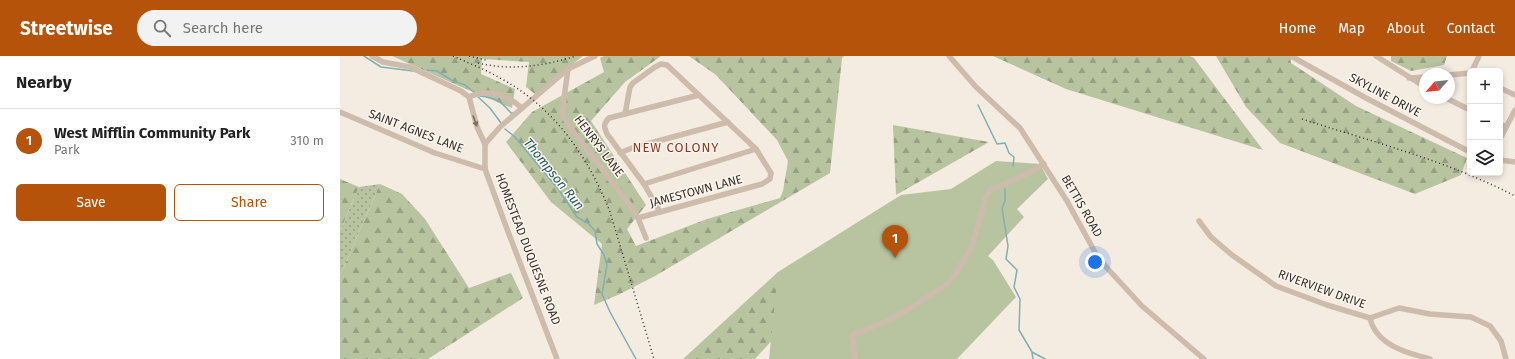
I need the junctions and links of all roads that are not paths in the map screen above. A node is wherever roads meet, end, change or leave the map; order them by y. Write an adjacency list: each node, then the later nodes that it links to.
1 (372, 56): 15 (street)
2 (595, 56): 8 (street)
3 (949, 56): 32 (street, BETTIS ROAD)
4 (1291, 56): 28 (street, SKYLINE DRIVE)
5 (1376, 56): 12 (street)
6 (1479, 56): 7 (street)
7 (1473, 68)
8 (568, 69): 19 (street); 35 (street, HENRYS LANE)
9 (1467, 74): 10 (street)
10 (1455, 75)
11 (1419, 77): 12 (street)
12 (1409, 78): 13 (street)
13 (1419, 84)
14 (1503, 89): 17 (street)
15 (473, 95): 19 (street); 26 (street, one-way to 26)
16 (700, 95): 23 (street); 23 (street); 24 (street)
17 (1515, 95)
18 (1455, 102): 20 (street)
19 (522, 108): 26 (street)
20 (1467, 108)
21 (1515, 110): 25 (street)
22 (340, 112): 33 (street, SAINT AGNES LANE)
23 (625, 114): 29 (street)
24 (728, 122): 27 (street); 29 (street)
25 (1503, 126)
26 (485, 144): 33 (street, HOMESTEAD DUQUESNE ROAD)
27 (756, 149): 34 (street); 36 (street, JAMESTOWN LANE)
28 (1467, 150)
29 (620, 153): 34 (street)
30 (1503, 160): 31 (street)
31 (1515, 162)
32 (1044, 164): 42 (street); 43 (street, BETTIS ROAD)
33 (485, 169): 41 (street, HOMESTEAD DUQUESNE ROAD)
34 (644, 184): 36 (street)
35 (632, 208): 37 (street, JAMESTOWN LANE)
36 (660, 212): 37 (street, JAMESTOWN LANE)
37 (638, 218): 39 (street)
38 (1199, 222): 40 (street, RIVERVIEW DRIVE)
39 (646, 238)
40 (1370, 318): 44 (street); 45 (street, RIVERVIEW DRIVE)
41 (558, 359)
42 (855, 359)
43 (1204, 359)
44 (1430, 359)
45 (1506, 359)

